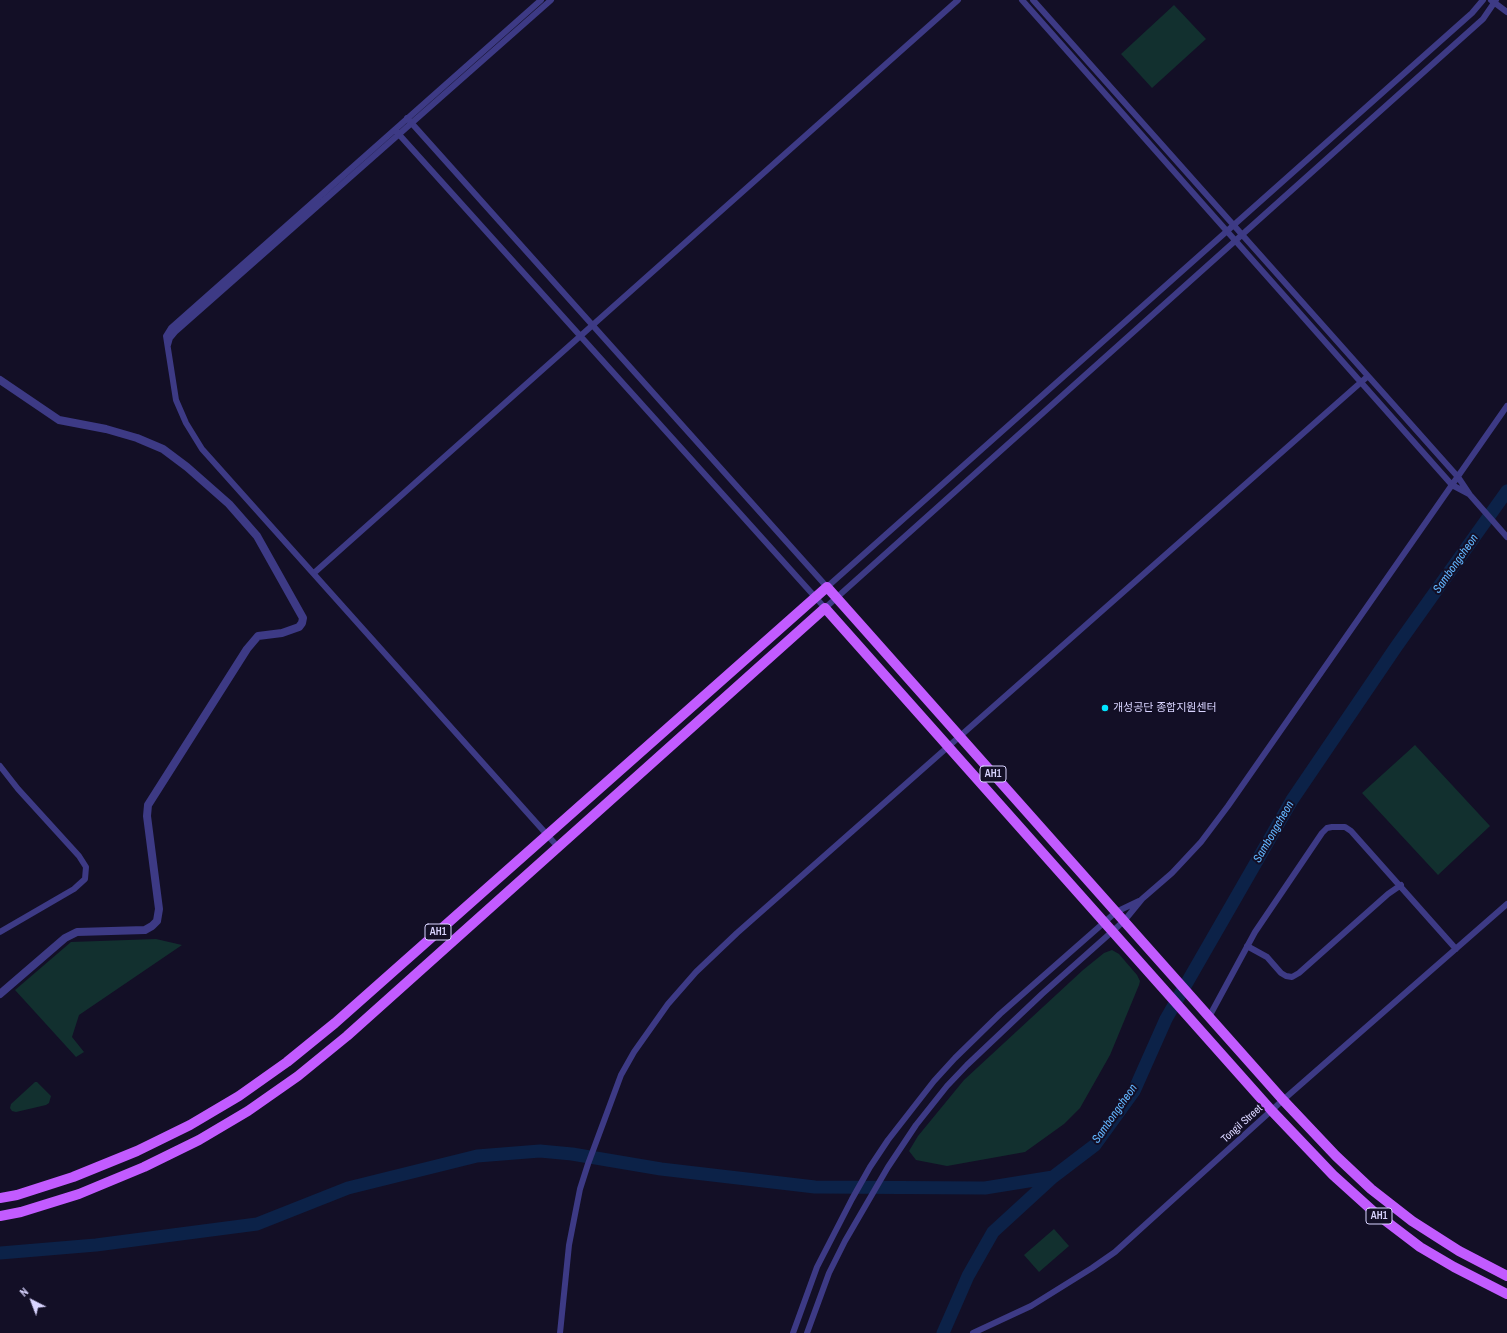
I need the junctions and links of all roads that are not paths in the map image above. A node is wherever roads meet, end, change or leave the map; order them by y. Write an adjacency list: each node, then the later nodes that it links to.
1 (541, 0): 9 (street)
2 (551, 0): 9 (street)
3 (958, 0): 15 (street)
4 (1022, 0): 12 (street)
5 (1033, 0): 11 (street)
6 (1483, 0): 11 (street)
7 (1494, 1): 8 (street); 13 (street)
8 (1507, 12)
9 (410, 121): 10 (street); 15 (street)
10 (397, 132): 16 (street); 17 (street); 17 (street)
11 (1234, 225): 12 (street); 13 (street)
12 (1227, 231): 14 (street); 27 (street)
13 (1242, 234): 14 (street); 18 (street)
14 (1235, 241): 20 (street); 29 (street)
15 (592, 324): 16 (street); 27 (street)
16 (580, 336): 26 (street); 28 (street)
17 (167, 349): 26 (street)
18 (1368, 376): 20 (street); 22 (street)
19 (0, 380): 46 (street)
20 (1361, 382): 23 (street); 31 (street)
21 (1507, 406): 22 (street)
22 (1458, 477): 23 (street); 24 (street)
23 (1452, 485): 24 (street); 37 (street)
24 (1470, 495): 25 (street)
25 (1506, 536)
26 (314, 573): 34 (street)
27 (827, 587): 28 (main road, AH1); 29 (main road, AH1)
28 (815, 598): 30 (street); 34 (main road, AH1)
29 (837, 598): 30 (street); 31 (main road, AH1)
30 (825, 608): 32 (main road, AH1); 35 (main road, AH1)
31 (960, 736): 32 (street); 39 (main road, AH1)
32 (948, 747): 41 (main road, AH1); 54 (street)
33 (0, 766): 43 (street)
34 (548, 835): 35 (street); 50 (main road, AH1)
35 (558, 847): 51 (main road, AH1)
36 (1401, 885): 44 (street); 44 (street); 45 (street)
37 (1142, 899): 39 (street); 40 (street)
38 (1507, 904): 45 (street, Tongil Street)
39 (1116, 912): 40 (main road, AH1); 41 (street)
40 (1124, 921): 42 (street); 47 (main road, AH1)
41 (1104, 922): 42 (main road, AH1); 55 (street)
42 (1112, 931): 49 (main road, AH1); 56 (street)
43 (0, 932)
44 (1247, 946): 47 (street)
45 (1456, 949): 48 (street, Tongil Street)
46 (0, 994)
47 (1209, 1017): 48 (main road, AH1)
48 (1283, 1100): 49 (street, Tongil Street); 52 (main road, AH1)
49 (1272, 1111): 53 (main road, AH1); 57 (street, Tongil Street)
50 (0, 1198)
51 (0, 1216)
52 (1507, 1276)
53 (1507, 1294)
54 (560, 1333)
55 (793, 1333)
56 (807, 1333)
57 (973, 1333)

